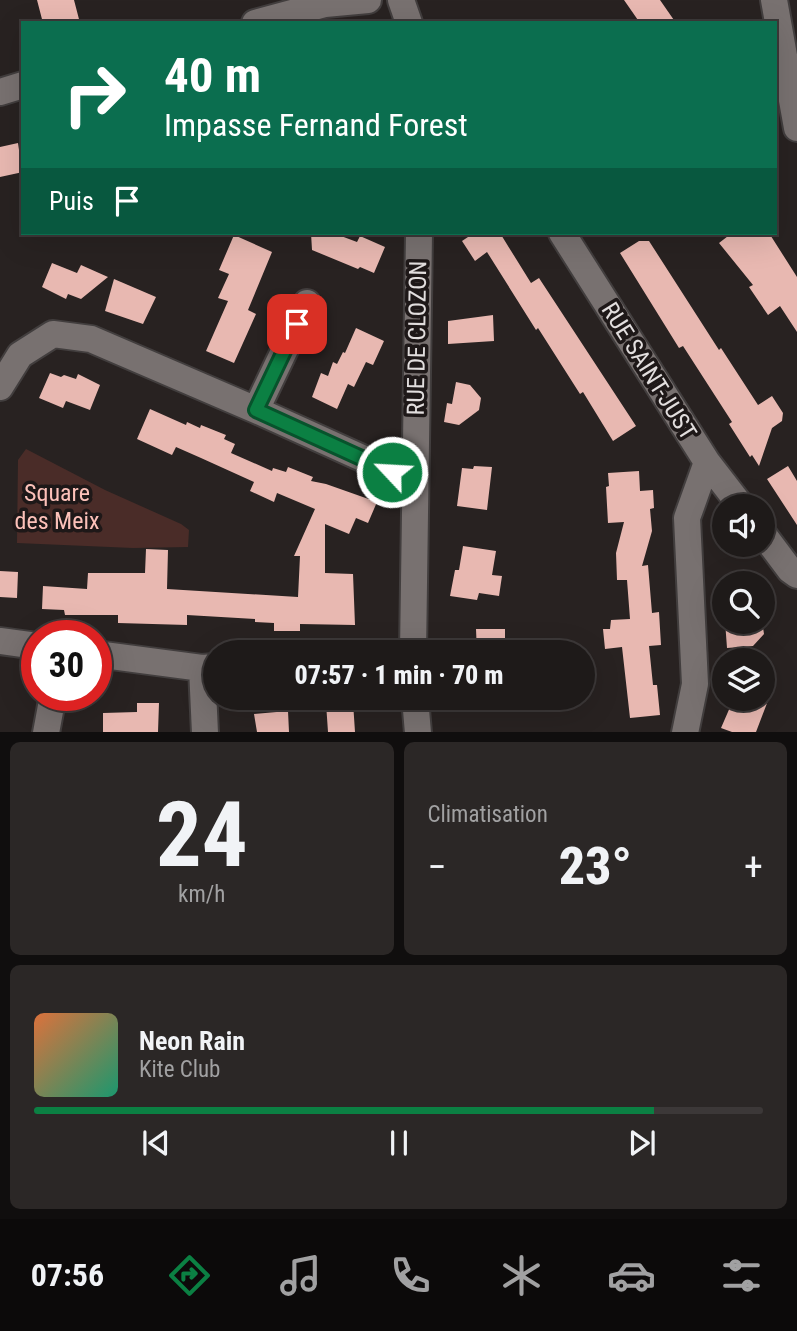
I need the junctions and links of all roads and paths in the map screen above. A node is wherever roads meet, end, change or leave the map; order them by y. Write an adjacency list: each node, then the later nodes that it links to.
1 (368, 0): 4 (street)
2 (401, 0): 5 (street)
3 (774, 0): 8 (street)
4 (262, 21)
5 (408, 21)
6 (21, 86): 7 (street)
7 (0, 92)
8 (797, 128)
9 (419, 235): 15 (street, RUE DE CLOZON)
10 (563, 235): 14 (street, RUE SAINT-JUST)
11 (307, 303): 13 (street)
12 (0, 387): 13 (street)
13 (256, 410): 15 (street)
14 (706, 461): 16 (street, RUE SAINT-JUST); 30 (street)
15 (415, 482): 19 (street, RUE DE CLOZON)
16 (732, 494)
17 (775, 550): 18 (street)
18 (797, 575)
19 (413, 640)
20 (0, 641): 21 (street)
21 (21, 644)
22 (112, 656): 23 (street)
23 (203, 667)
24 (206, 710): 28 (street)
25 (416, 710): 29 (street)
26 (49, 711): 27 (street)
27 (46, 732)
28 (205, 732)
29 (418, 732)
30 (685, 732)

